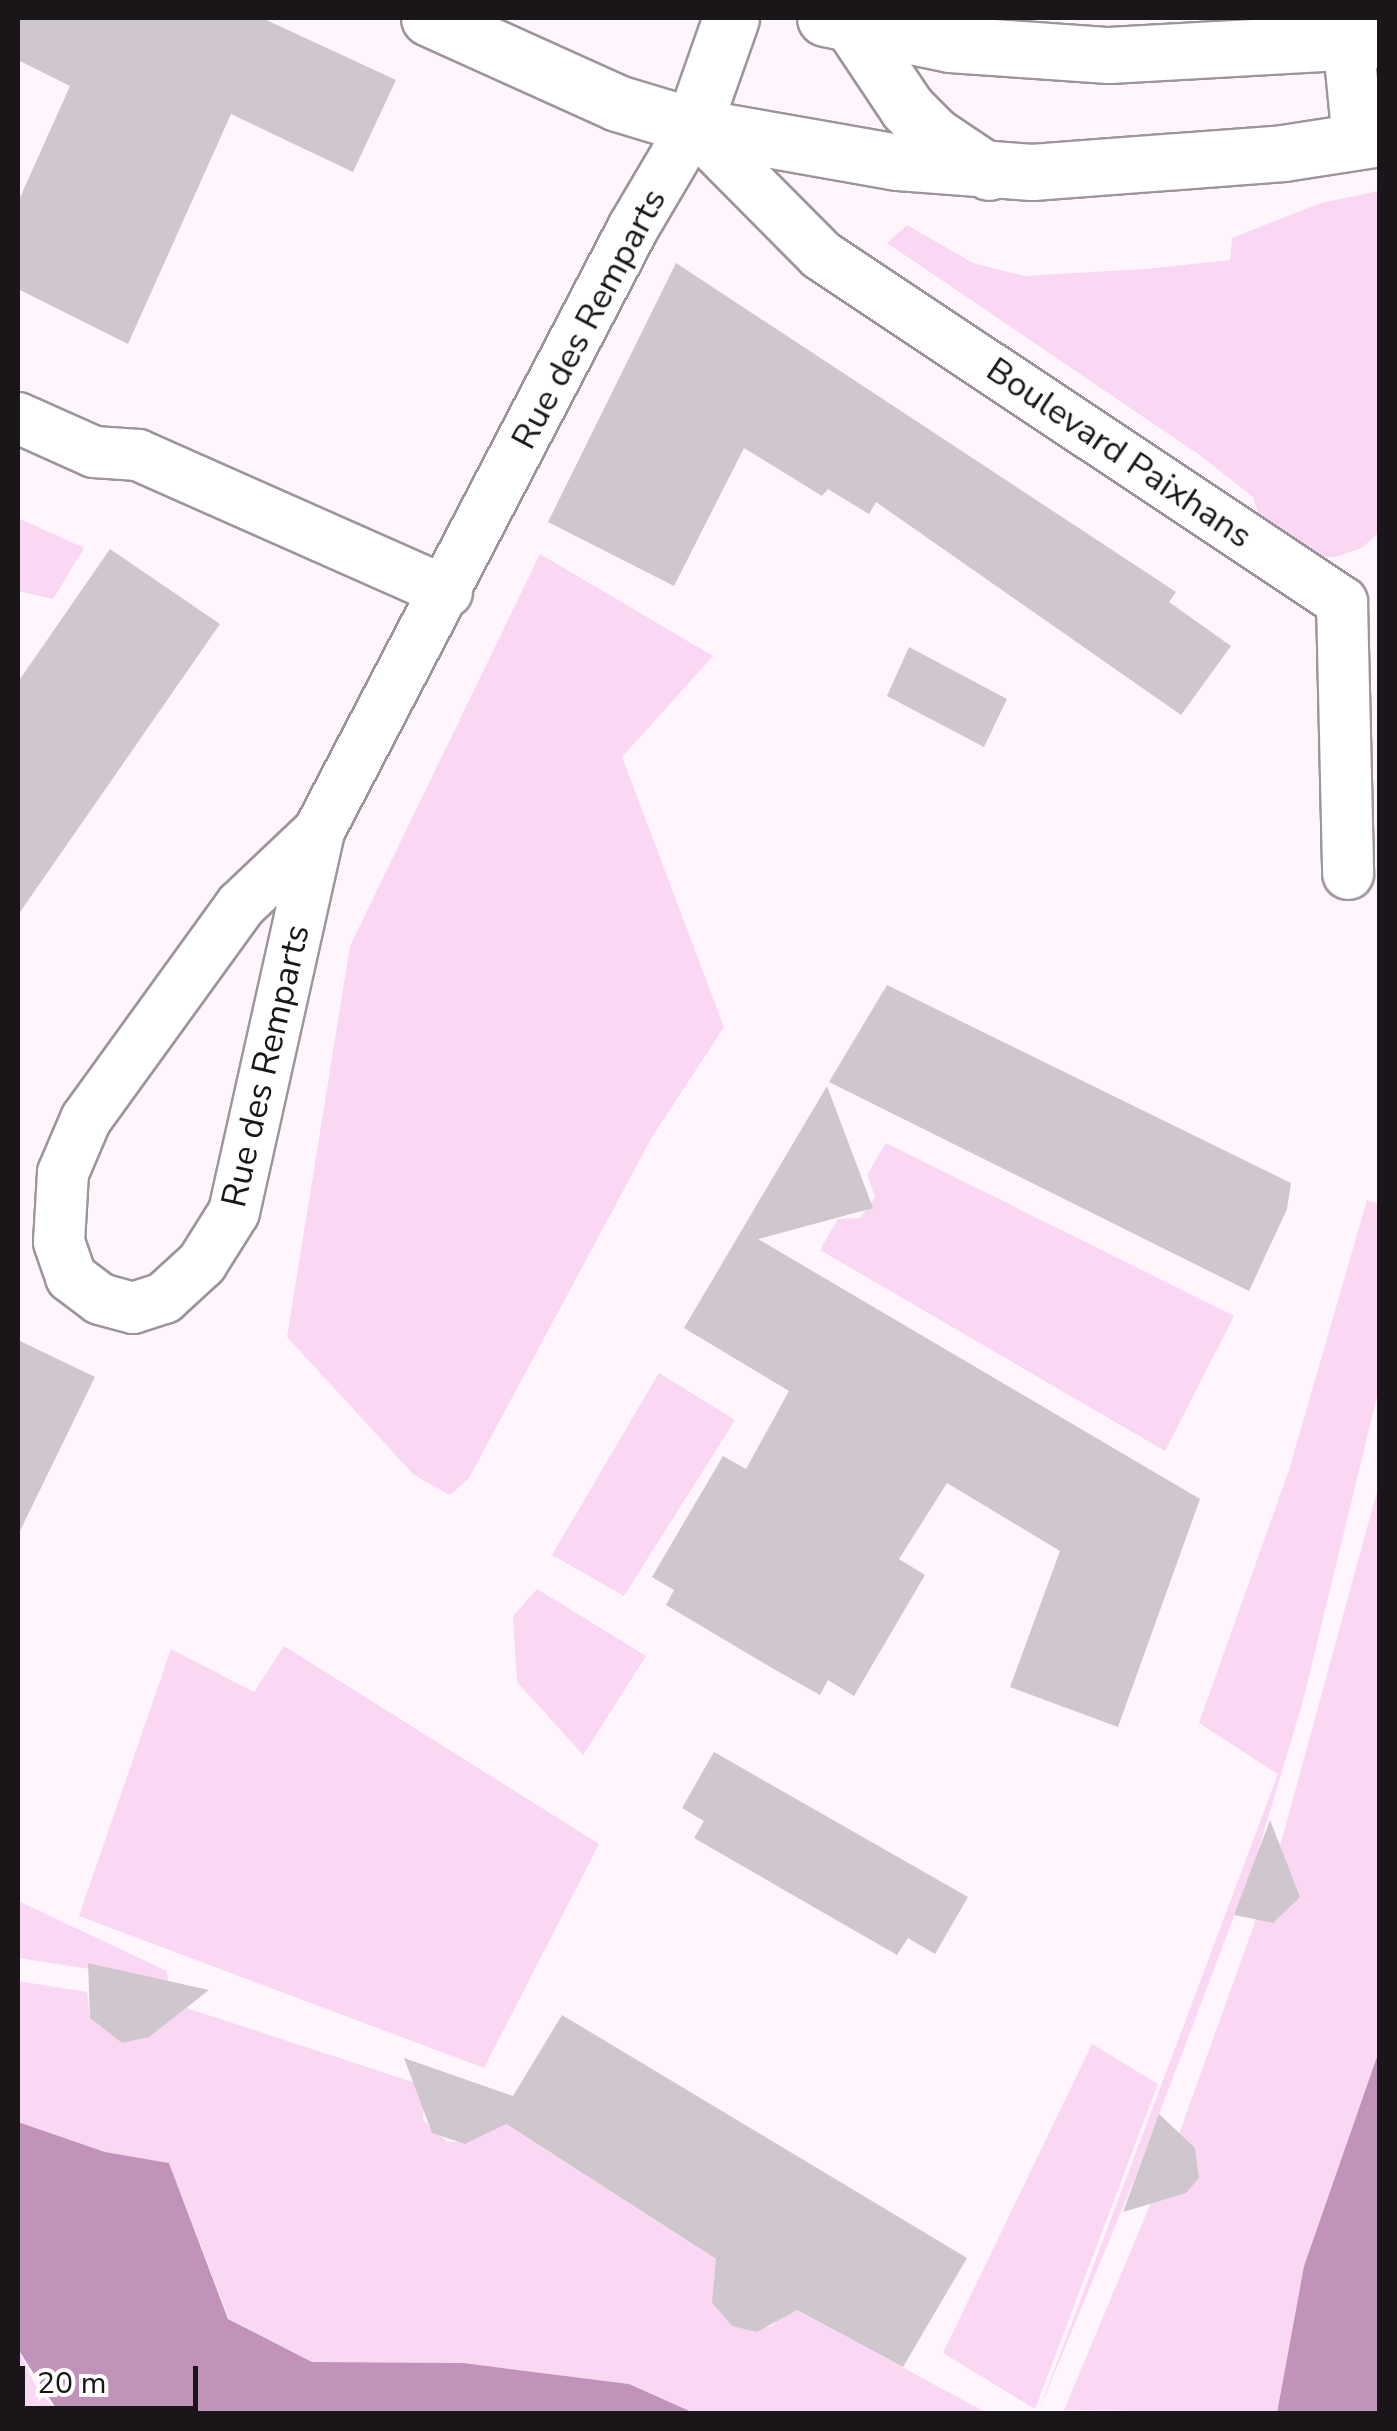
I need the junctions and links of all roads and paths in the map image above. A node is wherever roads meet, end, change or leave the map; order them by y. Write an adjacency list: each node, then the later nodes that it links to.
1 (429, 18): 5 (main road, Boulevard Paixhans)
2 (731, 18): 5 (main road)
3 (839, 19): 4 (main road); 7 (main road)
4 (1358, 33): 6 (street)
5 (693, 126): 7 (main road, Boulevard Paixhans); 9 (street, Rue des Remparts); 11 (street, Boulevard Paixhans)
6 (1369, 140): 7 (main road, Boulevard Paixhans)
7 (989, 172)
8 (18, 418): 9 (street)
9 (446, 592): 10 (street, Rue des Remparts)
10 (319, 831): 10 (street, Rue des Remparts)
11 (1348, 874)

